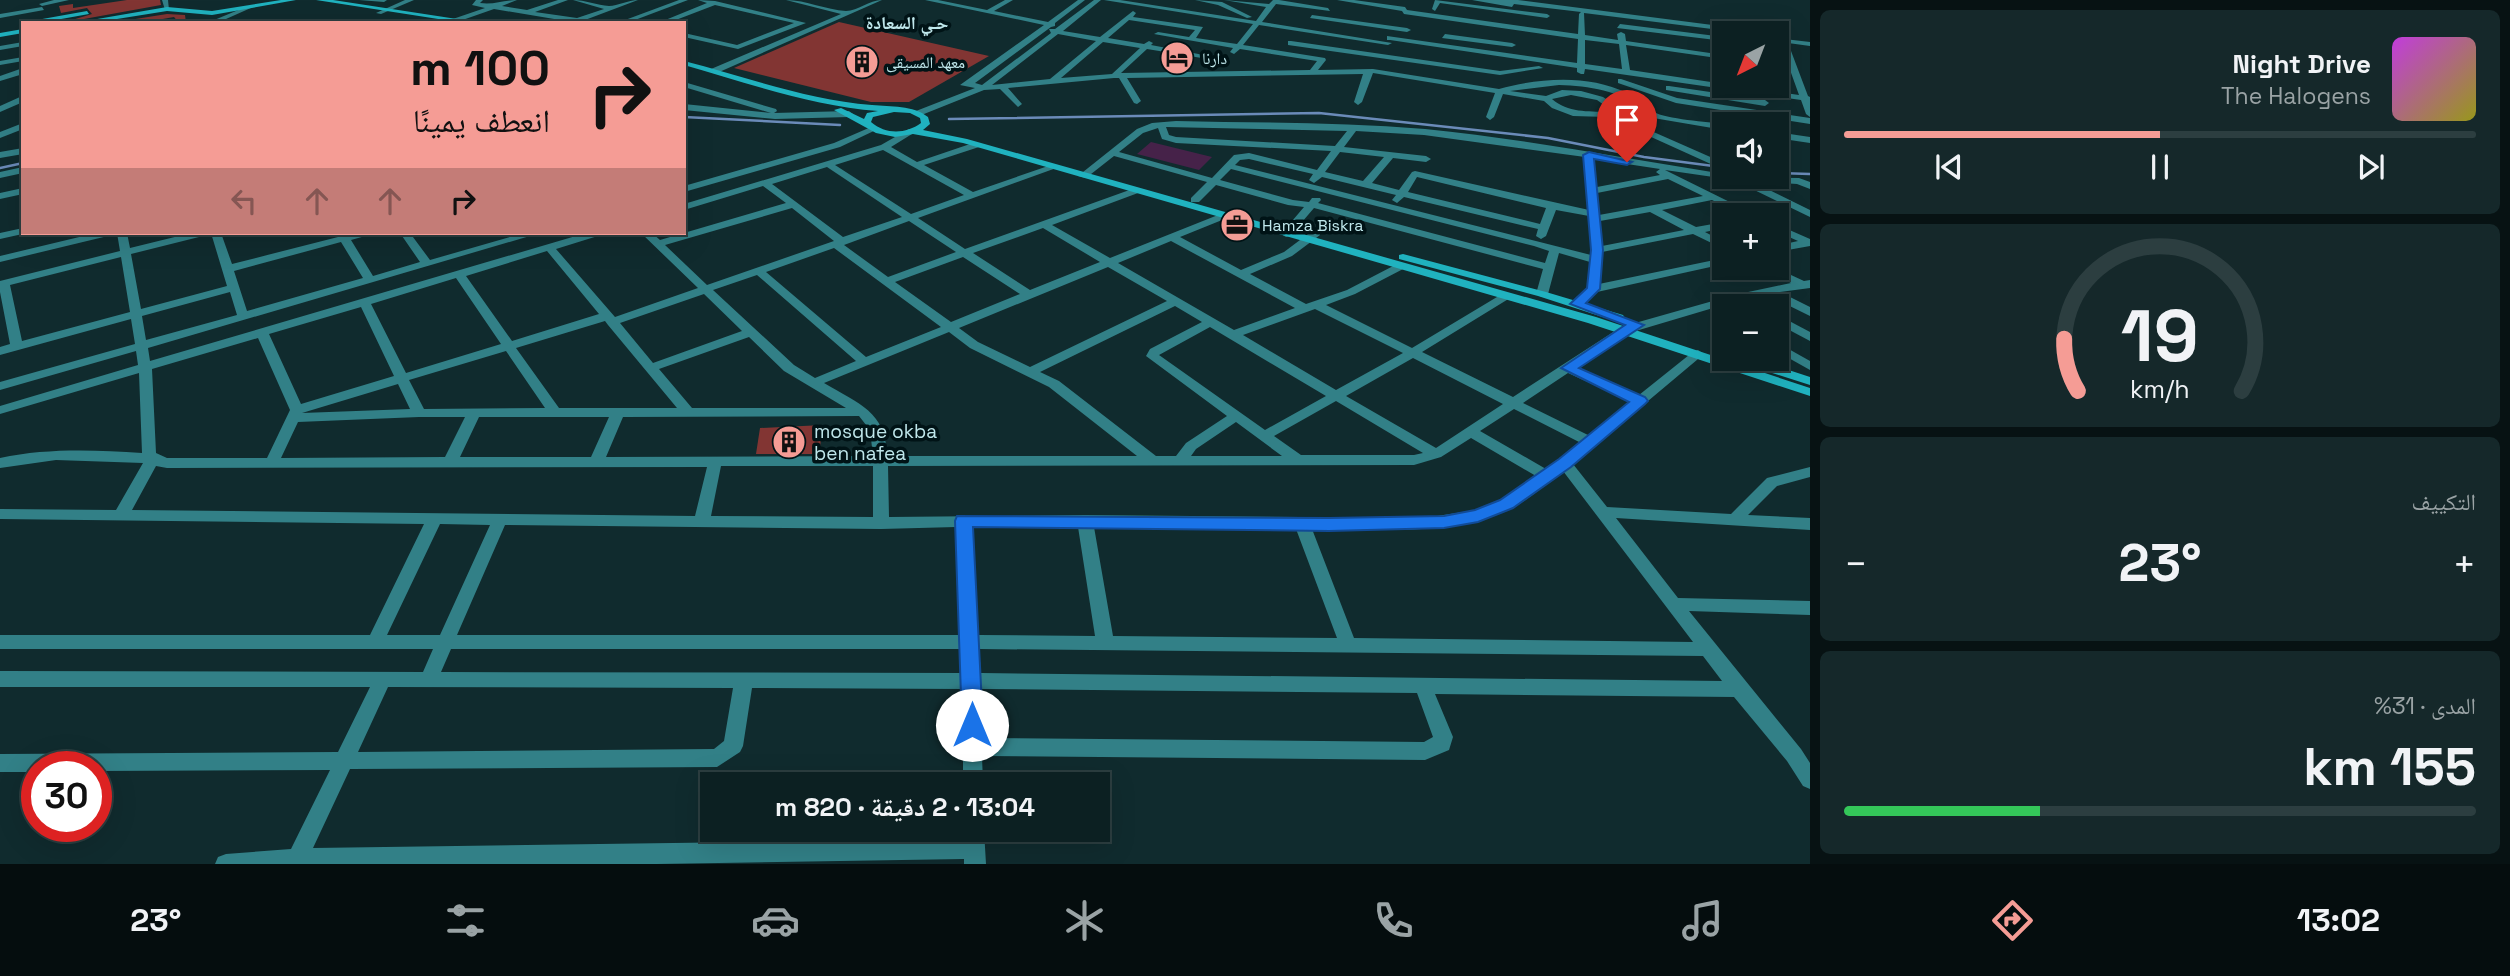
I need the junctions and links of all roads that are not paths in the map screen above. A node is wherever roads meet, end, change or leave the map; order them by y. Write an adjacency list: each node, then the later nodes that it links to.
1 (66, 0): 32 (street)
2 (171, 0): 29 (street)
3 (294, 0): 40 (street); 52 (street)
4 (319, 0): 40 (street)
5 (362, 0): 6 (street)
6 (384, 0)
7 (411, 0): 40 (street)
8 (480, 0): 37 (street)
9 (514, 0): 37 (street)
10 (565, 0): 41 (street)
11 (576, 0): 38 (street)
12 (633, 0): 38 (street)
13 (685, 0): 60 (street)
14 (701, 0): 30 (street)
15 (789, 0): 43 (street)
16 (879, 0): 43 (street)
17 (928, 0): 26 (street)
18 (1010, 0): 42 (street)
19 (1083, 0): 71 (street)
20 (1098, 0): 73 (street)
21 (1107, 0): 33 (street)
22 (1198, 0): 27 (street)
23 (1340, 0): 28 (street)
24 (1475, 0): 45 (street)
25 (1502, 0): 72 (street)
26 (941, 1): 42 (street)
27 (1223, 1): 31 (street); 62 (street)
28 (1357, 1): 34 (street); 44 (street)
29 (166, 3): 51 (street); 52 (street); 55 (street)
30 (716, 3): 61 (street); 66 (street)
31 (1273, 3): 39 (street); 62 (street)
32 (42, 4): 36 (street); 47 (street); 51 (street)
33 (1142, 5): 48 (street); 50 (street)
34 (1406, 7): 35 (street); 76 (street)
35 (1436, 7): 68 (street); 68 (street)
36 (0, 8)
37 (491, 8): 41 (street); 57 (street)
38 (610, 8): 53 (street)
39 (1318, 9): 44 (street); 49 (street)
40 (383, 11): 56 (street)
41 (539, 12): 53 (street); 58 (street)
42 (988, 12): 71 (street)
43 (847, 13): 70 (street)
44 (1350, 13): 63 (street)
45 (1547, 13): 46 (street); 68 (street); 80 (street)
46 (1582, 14): 64 (street); 85 (street)
47 (0, 16)
48 (1213, 16): 62 (street); 74 (street)
49 (1311, 17): 63 (street); 75 (street)
50 (1128, 18): 67 (street); 89 (street)
51 (45, 19): 54 (street)
52 (213, 19)
53 (580, 19): 59 (street)
54 (34, 21)
55 (86, 21)
56 (452, 21)
57 (461, 21)
58 (525, 21)
59 (586, 21)
60 (624, 21)
61 (666, 21)
62 (1256, 22): 75 (street); 95 (street)
63 (1344, 22): 76 (street)
64 (1619, 22): 77 (street); 87 (street); 102 (street)
65 (21, 23): 69 (street)
66 (801, 23): 70 (street); 83 (street)
67 (1168, 24): 74 (street); 81 (street)
68 (1516, 24): 80 (street); 97 (street)
69 (0, 26)
70 (817, 26): 123 (street)
71 (1047, 27): 73 (street); 138 (street)
72 (1712, 27)
73 (1060, 29): 89 (street); 145 (street)
74 (1200, 29): 86 (street)
75 (1300, 29): 90 (street); 91 (street)
76 (1394, 29): 79 (street); 90 (street)
77 (1712, 31)
78 (21, 32): 82 (street)
79 (1415, 32)
80 (1545, 33): 85 (street)
81 (1158, 34): 86 (street); 100 (street)
82 (0, 35)
83 (686, 35)
84 (1438, 35): 97 (street)
85 (1583, 38): 102 (street); 130 (street)
86 (1191, 39): 95 (street)
87 (1654, 39): 88 (street); 98 (street); 102 (street); 107 (street)
88 (1712, 39)
89 (1101, 40): 100 (street); 136 (street)
90 (1389, 40): 96 (street); 109 (street)
91 (1291, 43): 103 (street); 106 (street)
92 (1789, 44): 93 (street)
93 (1810, 44)
94 (20, 45): 101 (street); 112 (street)
95 (1238, 46): 106 (street); 113 (street)
96 (1420, 46): 110 (street); 115 (street)
97 (1512, 46): 108 (street)
98 (1712, 46)
99 (1789, 46): 105 (street)
100 (1144, 47): 113 (street); 132 (street)
101 (0, 48)
102 (1623, 48): 118 (street); 133 (street)
103 (1329, 49): 109 (street); 114 (street)
104 (1543, 50): 117 (street)
105 (1810, 51)
106 (1285, 53): 114 (street)
107 (1712, 54)
108 (1511, 55): 110 (street); 117 (street)
109 (1382, 56): 115 (street); 124 (street)
110 (1488, 56): 117 (street); 125 (street)
111 (1789, 58): 122 (street)
112 (21, 60): 116 (street)
113 (1226, 60): 129 (street)
114 (1322, 60): 127 (street)
115 (1416, 60): 125 (street)
116 (0, 63)
117 (1541, 64): 125 (street); 130 (street)
118 (1712, 64)
119 (1789, 64): 122 (street)
120 (686, 66): 123 (street)
121 (686, 67): 167 (street)
122 (1793, 67): 146 (street)
123 (714, 71): 162 (street)
124 (1371, 71): 128 (street); 139 (street); 144 (street)
125 (1482, 71): 144 (street)
126 (21, 72): 135 (street)
127 (1312, 72): 128 (street); 129 (street)
128 (1344, 72): 139 (street)
129 (1215, 74): 132 (street)
130 (1581, 74): 133 (street); 147 (street); 149 (street); 169 (street)
131 (1712, 75): 134 (street)
132 (1118, 76): 136 (street); 155 (street)
133 (1624, 76): 134 (street); 148 (street); 157 (street)
134 (1658, 77): 137 (street)
135 (0, 79)
136 (1054, 80): 142 (street)
137 (1686, 81): 141 (street); 148 (street)
138 (968, 83): 145 (street); 162 (street)
139 (1365, 84): 156 (street)
140 (686, 85): 170 (street)
141 (1712, 85)
142 (1002, 86): 145 (street); 159 (street)
143 (1789, 86): 146 (street)
144 (1476, 87): 147 (street)
145 (983, 88): 166 (street)
146 (1801, 88): 152 (street)
147 (1500, 91): 153 (street); 171 (street)
148 (1688, 91): 157 (street); 158 (street)
149 (1581, 94): 153 (street); 163 (street)
150 (1789, 96): 152 (street)
151 (1764, 98): 158 (street)
152 (1807, 98): 168 (street)
153 (1547, 99): 163 (street)
154 (21, 100): 161 (street)
155 (1137, 101)
156 (1358, 102)
157 (1688, 102): 164 (street); 173 (street)
158 (1765, 103): 165 (street)
159 (1018, 104)
160 (686, 107): 170 (street)
161 (0, 109)
162 (899, 109): 166 (street); 181 (street)
163 (1611, 112): 169 (street); 194 (street)
164 (1750, 112)
165 (1767, 112)
166 (919, 113): 176 (street)
167 (849, 114): 170 (street); 181 (street)
168 (1810, 114)
169 (1653, 115): 173 (street)
170 (791, 116)
171 (1490, 117)
172 (1789, 118): 174 (street)
173 (1690, 121): 178 (street)
174 (1810, 121)
175 (0, 124): 179 (street)
176 (926, 124): 183 (street); 201 (street)
177 (1161, 125): 182 (street); 190 (street); 191 (street)
178 (1712, 125)
179 (21, 126)
180 (21, 126): 184 (street)
181 (870, 126): 183 (street); 211 (street)
182 (1354, 128): 188 (street); 190 (street)
183 (911, 132): 187 (street); 189 (street)
184 (0, 135)
185 (1789, 137): 186 (street)
186 (1810, 140)
187 (976, 145): 196 (street); 199 (street)
188 (1434, 146): 192 (street); 193 (street); 203 (street)
189 (884, 147): 195 (street); 196 (street)
190 (1338, 149): 192 (street); 202 (street)
191 (1112, 153): 201 (street); 207 (street)
192 (1391, 155): 209 (street)
193 (1589, 155): 197 (street); 217 (street)
194 (1712, 161)
195 (828, 164): 208 (street); 233 (street)
196 (916, 164): 219 (street)
197 (1646, 165): 205 (street); 206 (street)
198 (1229, 166): 202 (street); 207 (street); 210 (street)
199 (1054, 167): 201 (street); 219 (street)
200 (21, 170): 204 (street)
201 (1086, 173): 216 (street); 221 (street)
202 (1319, 174): 209 (street); 210 (street)
203 (1415, 174): 214 (street); 226 (street)
204 (0, 175)
205 (1712, 175)
206 (1669, 176): 217 (street); 220 (street)
207 (1215, 181): 221 (street); 227 (street)
208 (765, 183): 223 (street); 224 (street)
209 (1365, 185): 214 (street)
210 (1308, 186): 213 (street)
211 (686, 188)
212 (1762, 189): 230 (street)
213 (1323, 190): 225 (street); 227 (street)
214 (1404, 190): 225 (street); 234 (street)
215 (21, 191): 218 (street)
216 (1135, 191): 231 (street); 235 (street)
217 (1592, 191): 232 (street)
218 (0, 196)
219 (972, 196): 233 (street)
220 (1714, 197): 222 (street); 228 (street)
221 (1195, 200): 237 (street)
222 (1726, 203)
223 (794, 204): 256 (street); 257 (street)
224 (686, 206)
225 (1391, 206): 229 (street)
226 (1552, 206): 232 (street); 234 (street)
227 (1309, 208): 237 (street); 240 (street)
228 (1651, 208): 232 (street); 239 (street)
229 (1416, 213): 240 (street); 258 (street)
230 (1810, 214)
231 (1223, 216): 237 (street); 253 (street)
232 (1594, 216): 264 (street)
233 (909, 218): 256 (street); 263 (street)
234 (1546, 224): 258 (street)
235 (1045, 225): 263 (street); 266 (street)
236 (1712, 227): 239 (street)
237 (1289, 230): 252 (street)
238 (21, 231): 251 (street)
239 (1693, 231): 254 (street); 264 (street)
240 (1404, 233): 272 (street)
241 (1789, 233): 255 (street)
242 (100, 235): 265 (street)
243 (122, 235): 262 (street)
244 (194, 235): 262 (street)
245 (217, 235): 270 (street)
246 (343, 235): 270 (street); 276 (street)
247 (406, 235): 267 (street)
248 (528, 235): 267 (street)
249 (590, 235): 260 (street)
250 (648, 235): 257 (street)
251 (0, 236)
252 (1312, 236): 269 (street); 274 (street); 284 (street)
253 (1172, 237): 266 (street); 274 (street)
254 (1712, 241)
255 (1809, 242): 259 (street)
256 (839, 243): 271 (street); 277 (street)
257 (657, 244): 282 (street)
258 (1538, 244): 261 (street)
259 (1789, 246)
260 (549, 247): 273 (street); 298 (street)
261 (1555, 249): 264 (street); 272 (street)
262 (125, 251): 278 (street); 296 (street)
263 (965, 254): 277 (street); 286 (street)
264 (1596, 255): 281 (street)
265 (0, 259)
266 (1109, 263): 286 (street); 289 (street)
267 (427, 264): 276 (street)
268 (1712, 264): 281 (street)
269 (1401, 266): 287 (street); 293 (street)
270 (227, 269): 280 (street)
271 (758, 271): 282 (street); 315 (street)
272 (1549, 273): 284 (street)
273 (460, 274): 288 (street); 309 (street)
274 (1241, 274): 293 (street)
275 (1789, 278): 279 (street)
276 (370, 280): 297 (street)
277 (886, 281): 301 (street)
278 (2, 283): 308 (street)
279 (1808, 286): 283 (street)
280 (233, 288): 296 (street); 297 (street)
281 (1593, 289): 290 (street)
282 (705, 290): 298 (street); 303 (street)
283 (1770, 292): 285 (street); 295 (street)
284 (1542, 294): 290 (street)
285 (1759, 294)
286 (1029, 295): 301 (street)
287 (1506, 296): 302 (street); 312 (street)
288 (364, 302): 304 (street); 322 (street)
289 (1175, 302): 299 (street); 321 (street)
290 (1577, 304): 302 (street)
291 (1712, 305): 292 (street)
292 (1709, 306): 294 (street); 302 (street)
293 (1311, 307): 305 (street); 312 (street)
294 (1712, 308)
295 (1810, 313)
296 (136, 314): 307 (street); 308 (street)
297 (243, 316): 307 (street)
298 (609, 319): 309 (street); 318 (street)
299 (1211, 322): 305 (street); 338 (street)
300 (1789, 325): 306 (street)
301 (951, 327): 315 (street); 321 (street)
302 (1631, 327): 310 (street); 313 (street); 319 (street)
303 (750, 332): 318 (street); 324 (street)
304 (262, 333): 317 (street); 337 (street)
305 (1232, 335): 327 (street)
306 (1810, 337)
307 (142, 345): 317 (street); 325 (street)
308 (17, 346): 311 (street)
309 (510, 347): 322 (street); 335 (street)
310 (1712, 349)
311 (0, 351)
312 (1414, 352): 327 (street); 329 (street)
313 (1698, 354): 326 (street); 328 (street)
314 (1789, 354): 316 (street)
315 (865, 362): 324 (street)
316 (1810, 366)
317 (145, 368): 330 (street); 343 (street)
318 (651, 368): 331 (street)
319 (1568, 368): 328 (street); 329 (street)
320 (1780, 371): 323 (street)
321 (1032, 372): 345 (street)
322 (402, 379): 333 (street); 337 (street)
323 (1810, 381)
324 (813, 383): 332 (street)
325 (0, 386)
326 (1810, 392)
327 (1335, 395): 340 (street); 342 (street)
328 (1640, 401): 341 (street)
329 (1513, 404): 339 (street); 341 (street)
330 (0, 410)
331 (688, 412): 332 (street); 336 (street)
332 (863, 412): 344 (street)
333 (418, 413): 334 (street); 337 (street)
334 (474, 413): 335 (street); 347 (street)
335 (555, 413): 336 (street)
336 (618, 413): 348 (street)
337 (295, 414): 351 (street)
338 (1236, 416): 340 (street); 346 (street)
339 (1471, 432): 342 (street); 355 (street)
340 (1264, 436): 350 (street)
341 (1591, 442): 353 (street)
342 (1436, 454): 350 (street)
343 (153, 459): 351 (street); 352 (street); 358 (street)
344 (881, 460): 345 (street); 349 (street); 365 (street)
345 (1152, 460): 346 (street)
346 (1180, 460): 350 (street)
347 (451, 461): 348 (street); 351 (street)
348 (597, 461): 349 (street)
349 (715, 461): 362 (street)
350 (1299, 461)
351 (272, 462)
352 (0, 463)
353 (1565, 463): 355 (street); 356 (street)
354 (1810, 472): 361 (street)
355 (1547, 476): 366 (street)
356 (1603, 512): 361 (street); 368 (street)
357 (0, 514): 358 (street)
358 (121, 515): 359 (street)
359 (435, 518): 360 (street); 371 (street)
360 (500, 519): 362 (street); 372 (street)
361 (1734, 520): 367 (street)
362 (702, 521): 365 (street)
363 (964, 521): 364 (street); 365 (street); 373 (street)
364 (1086, 521): 366 (street); 374 (street)
365 (881, 523)
366 (1302, 524): 375 (street)
367 (1809, 525)
368 (1673, 604): 369 (street); 376 (street)
369 (1810, 608)
370 (0, 642): 371 (street)
371 (375, 642): 372 (street)
372 (444, 642): 373 (street); 379 (street)
373 (970, 642): 374 (street); 381 (street)
374 (1105, 643): 375 (street)
375 (1348, 645): 376 (street)
376 (1708, 649): 383 (street)
377 (0, 679): 378 (street)
378 (383, 679): 379 (street); 386 (street)
379 (429, 679): 380 (street)
380 (744, 680): 381 (street); 386 (street)
381 (972, 681): 382 (street); 384 (street)
382 (1423, 686): 383 (street); 384 (street)
383 (1738, 689): 385 (street)
384 (972, 747): 388 (street)
385 (1802, 758): 389 (street)
386 (342, 760): 387 (street); 391 (street)
387 (0, 763)
388 (973, 772)
389 (1810, 780)
390 (975, 848): 391 (street)
391 (296, 861): 392 (street)
392 (226, 864)

